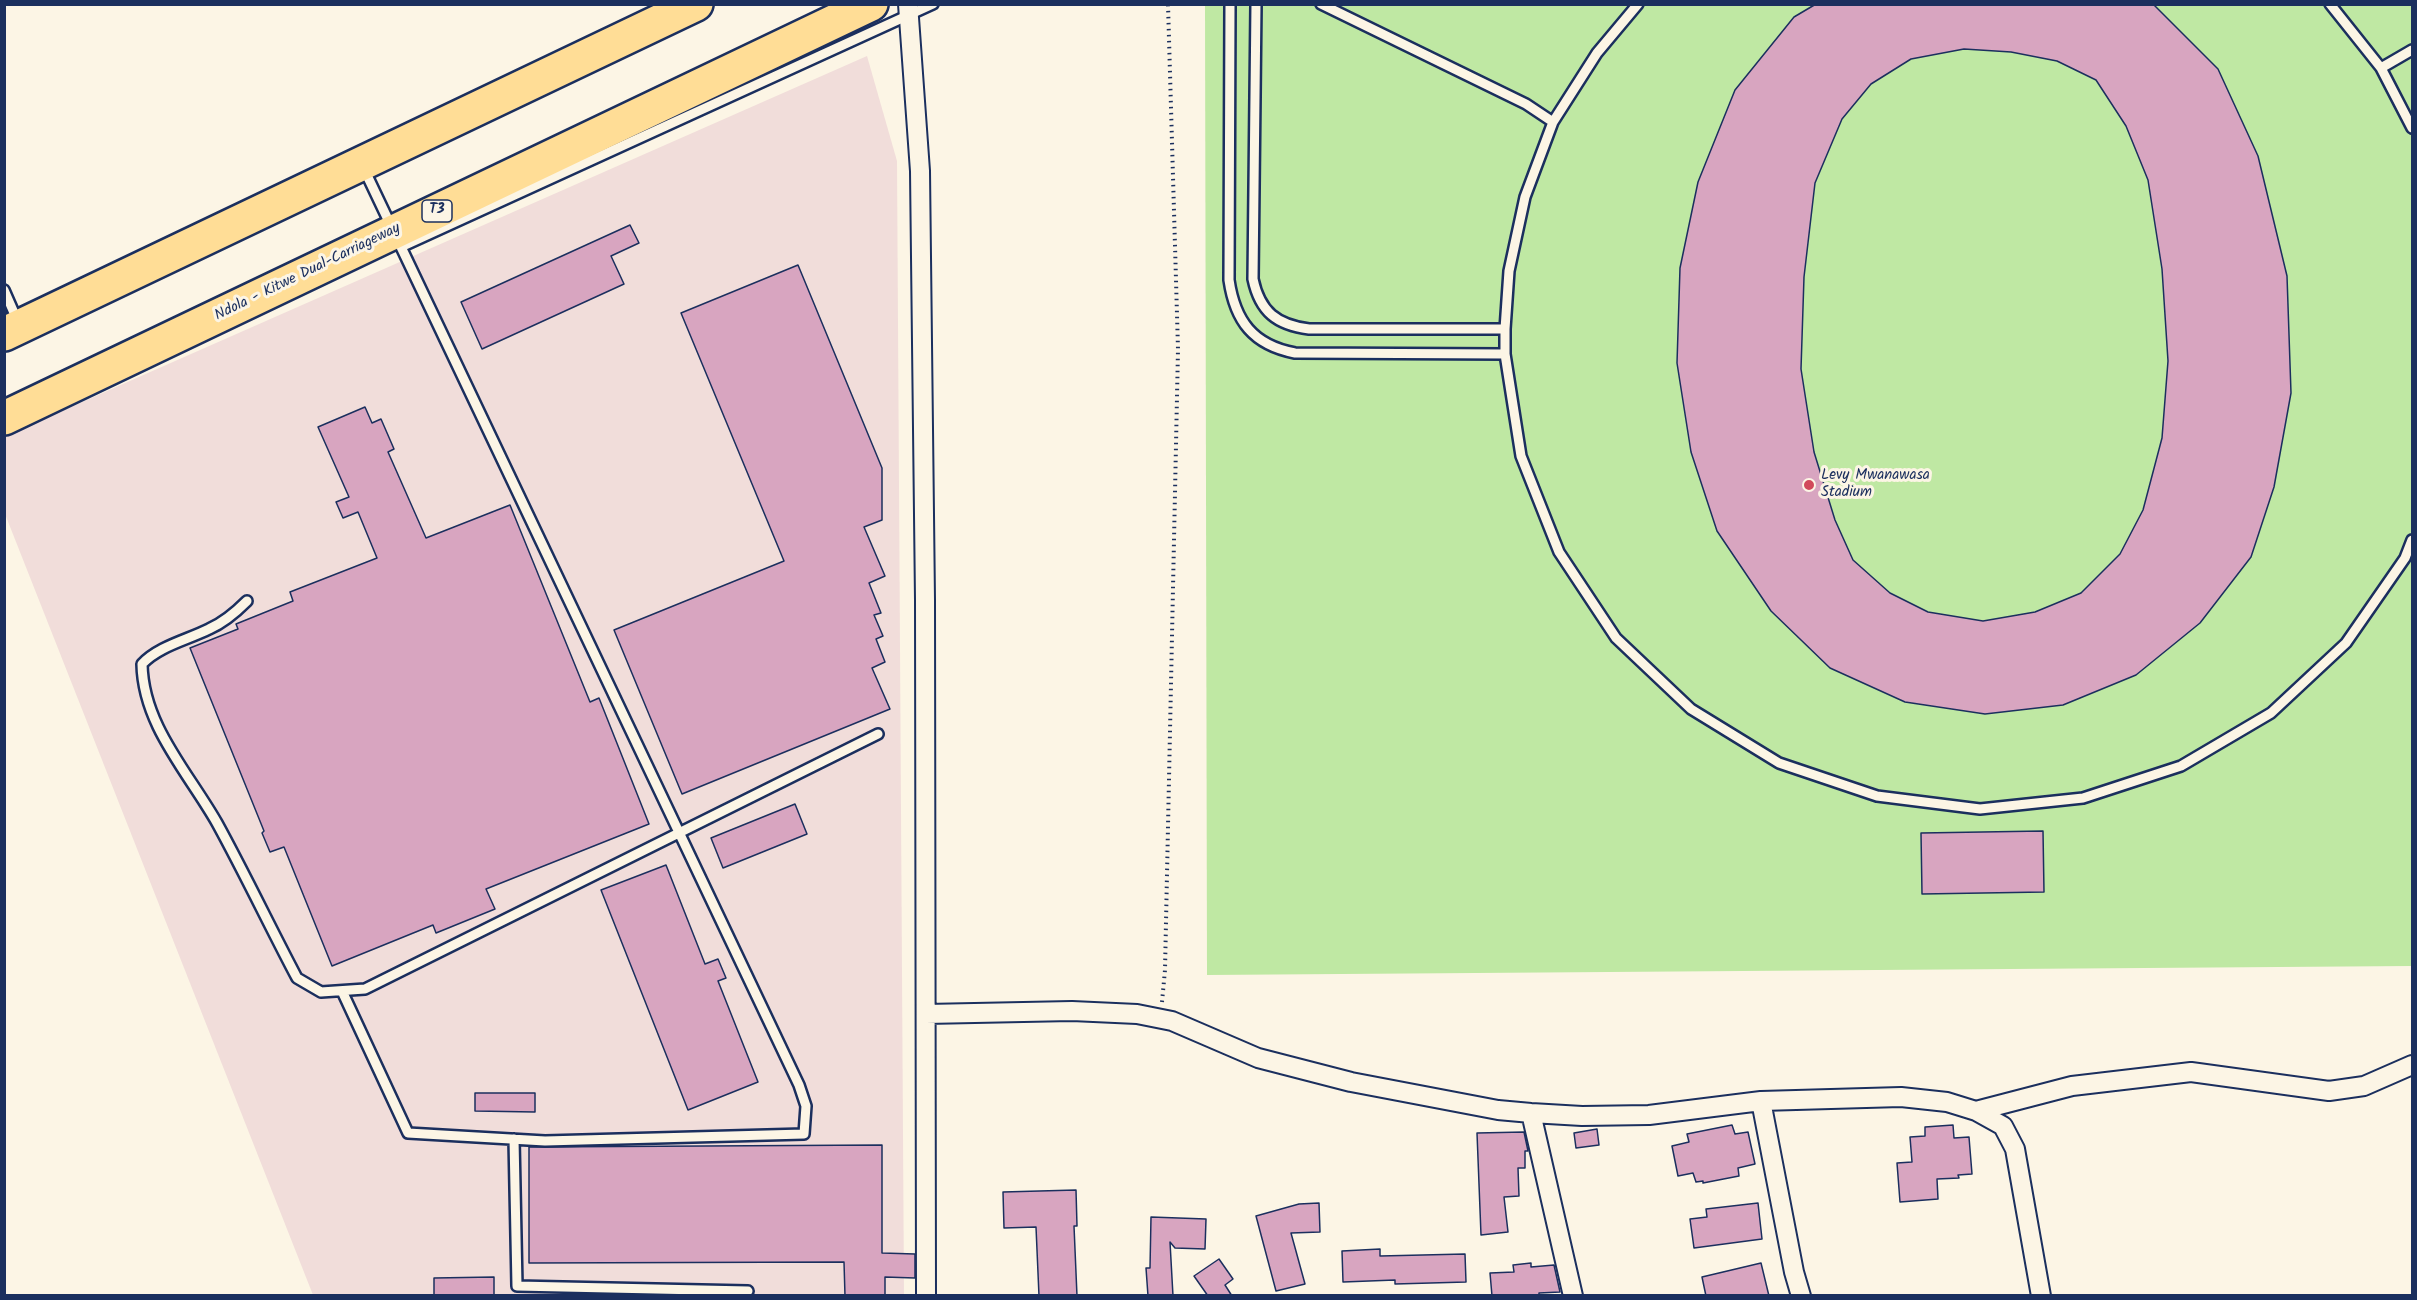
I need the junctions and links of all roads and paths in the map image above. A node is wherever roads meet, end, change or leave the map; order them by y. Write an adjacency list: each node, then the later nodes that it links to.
1 (696, 4): 15 (highway)
2 (871, 4): 16 (highway, Ndola - Kitwe Dual-Carriageway / T3)
3 (933, 4): 10 (lane)
4 (1168, 4): 28 (path)
5 (1230, 4): 20 (lane)
6 (1256, 4): 18 (lane)
7 (1321, 4): 13 (lane)
8 (1638, 4): 13 (lane)
9 (2330, 4): 12 (lane)
10 (908, 11): 16 (lane); 27 (street)
11 (2412, 50): 12 (lane)
12 (2381, 68): 14 (lane)
13 (1553, 122): 18 (lane)
14 (2412, 128)
15 (362, 164): 16 (lane); 19 (highway)
16 (397, 239): 21 (highway, Ndola - Kitwe Dual-Carriageway / T3); 25 (lane)
17 (4, 290): 19 (lane)
18 (1505, 329): 20 (lane)
19 (12, 330)
20 (1505, 354): 22 (lane)
21 (4, 418)
22 (2412, 540)
23 (248, 601): 26 (lane)
24 (878, 734): 25 (lane)
25 (680, 834): 26 (lane); 33 (lane)
26 (342, 991): 33 (lane)
27 (926, 1014): 28 (street); 35 (street)
28 (1160, 1018): 32 (street)
29 (2412, 1065): 31 (street)
30 (1761, 1101): 31 (street); 32 (street); 37 (street)
31 (1976, 1111): 38 (street)
32 (1531, 1113): 36 (street)
33 (514, 1139): 34 (lane)
34 (748, 1291)
35 (926, 1296)
36 (1573, 1296)
37 (1800, 1296)
38 (2041, 1296)

